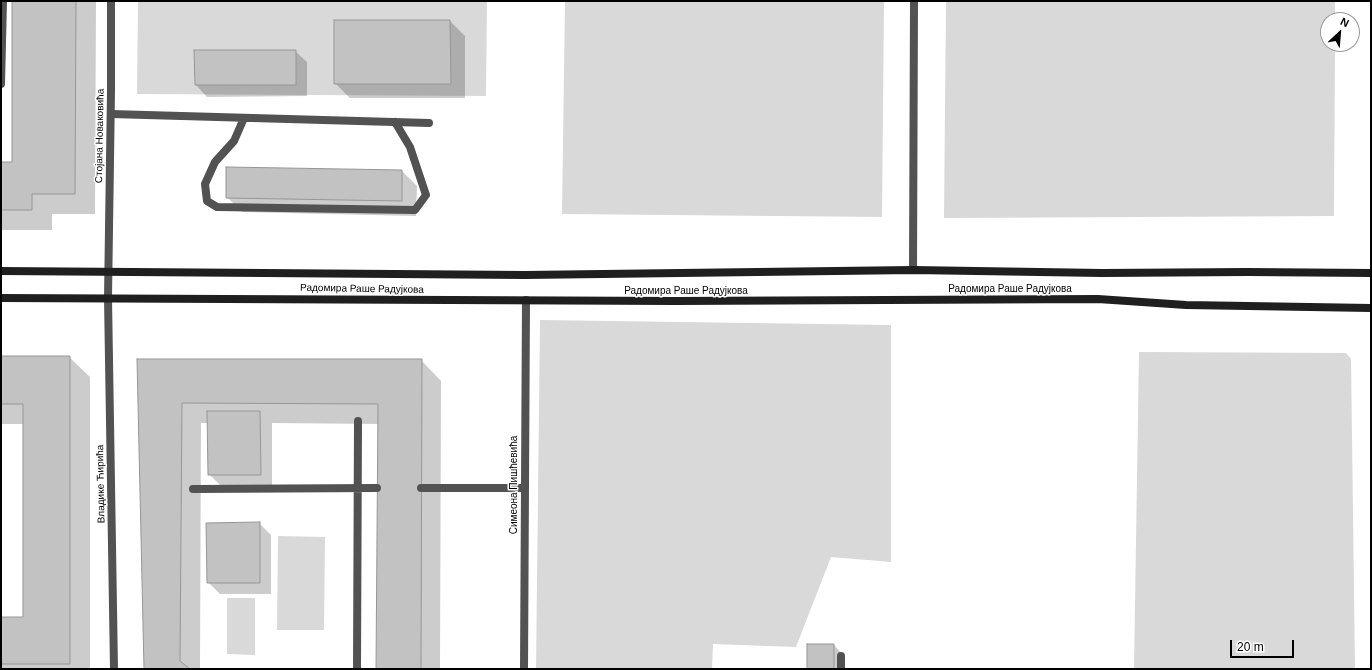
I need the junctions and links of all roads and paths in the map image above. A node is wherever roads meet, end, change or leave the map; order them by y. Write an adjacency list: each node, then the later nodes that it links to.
1 (3, 1): 4 (street)
2 (111, 1): 5 (street, Стојана Новаковића)
3 (914, 1): 9 (street)
4 (1, 84)
5 (111, 114): 6 (street); 11 (street, Стојана Новаковића)
6 (244, 118): 7 (street); 7 (street)
7 (395, 122): 8 (street)
8 (429, 123)
9 (913, 270): 11 (street, Радомира Раше Радујкова); 12 (street, Радомира Раше Радујкова)
10 (1, 271): 11 (street, Радомира Раше Радујкова)
11 (109, 272): 14 (street, Стојана Новаковића)
12 (1371, 273)
13 (1, 298): 14 (street, Радомира Раше Радујкова)
14 (108, 298): 15 (street, Радомира Раше Радујкова); 24 (street, Владике Ћирића)
15 (526, 300): 16 (street, Радомира Раше Радујкова); 21 (street, Симеона Пишћевића)
16 (1371, 308)
17 (358, 421): 18 (street)
18 (357, 488): 19 (street); 22 (street); 25 (street)
19 (377, 488)
20 (421, 488): 21 (street)
21 (524, 488): 26 (street, Симеона Пишћевића)
22 (193, 489)
23 (841, 656): 27 (street)
24 (114, 669)
25 (357, 669)
26 (524, 669)
27 (841, 669)

